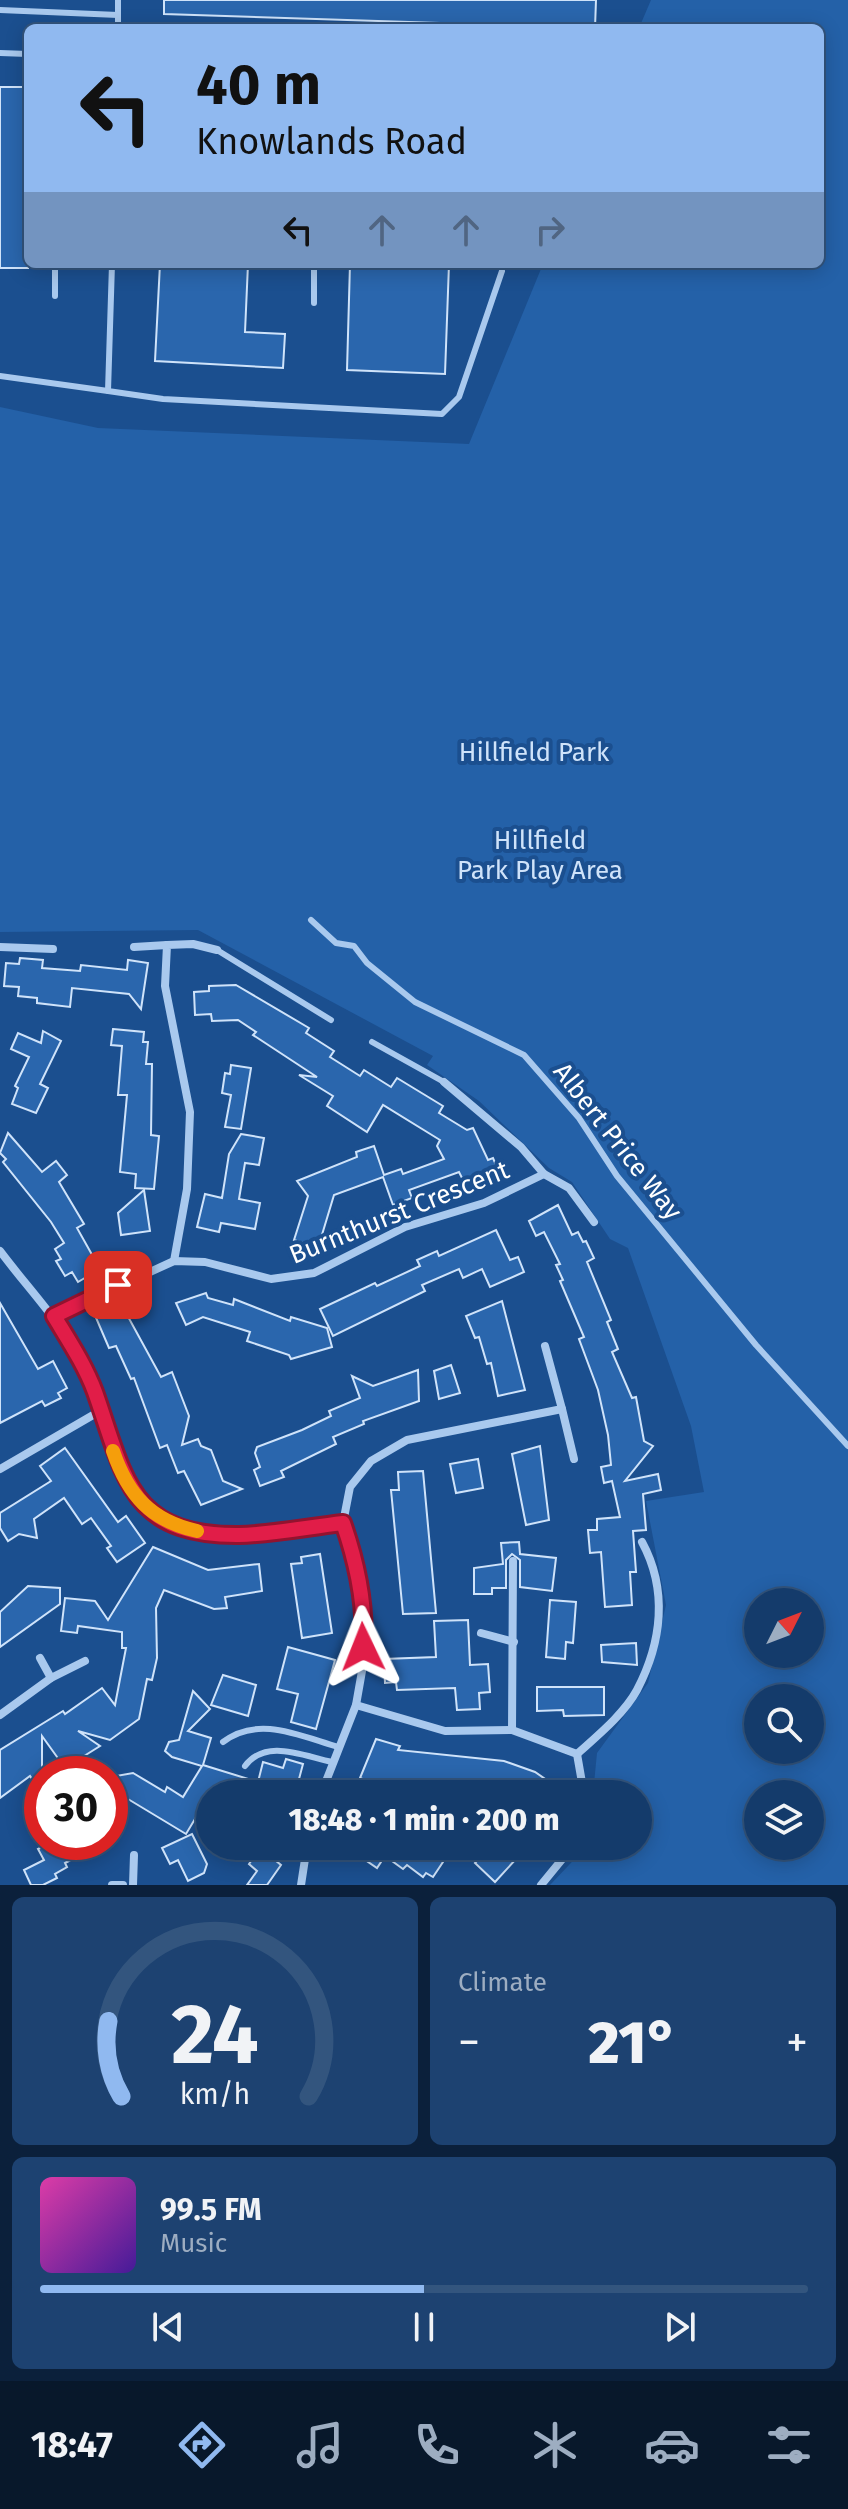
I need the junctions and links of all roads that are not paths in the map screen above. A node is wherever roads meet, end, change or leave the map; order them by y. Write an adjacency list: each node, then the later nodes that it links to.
1 (118, 0): 3 (lane)
2 (0, 10): 3 (lane)
3 (118, 15): 4 (lane)
4 (118, 24)
5 (0, 53): 6 (lane)
6 (24, 54)
7 (55, 268): 11 (lane)
8 (112, 268): 14 (lane)
9 (314, 268): 12 (lane)
10 (502, 271): 14 (lane)
11 (55, 296)
12 (314, 303)
13 (0, 376): 14 (lane)
14 (108, 391)
15 (311, 920): 18 (lane, Albert Price Way)
16 (362, 938): 18 (lane)
17 (167, 945): 20 (street); 22 (street); 29 (street)
18 (354, 946): 34 (lane, Albert Price Way)
19 (0, 947): 21 (street)
20 (134, 947)
21 (53, 949)
22 (217, 950): 23 (lane)
23 (331, 1020)
24 (372, 1042): 25 (lane)
25 (444, 1082): 26 (street, Burnthurst Crescent)
26 (544, 1174): 27 (street, Burnthurst Crescent); 29 (street, Burnthurst Crescent)
27 (594, 1222)
28 (0, 1251): 30 (street)
29 (174, 1261): 30 (street)
30 (54, 1316): 33 (street)
31 (545, 1346): 32 (street)
32 (562, 1409): 35 (street); 37 (street)
33 (100, 1411): 36 (street); 37 (street)
34 (848, 1446)
35 (574, 1459)
36 (0, 1469)
37 (343, 1523): 45 (street)
38 (642, 1542): 50 (street)
39 (513, 1561): 41 (street)
40 (481, 1633): 41 (street)
41 (514, 1642): 47 (street)
42 (40, 1658): 44 (street)
43 (85, 1661): 44 (street)
44 (51, 1678): 46 (street)
45 (356, 1705): 47 (street); 49 (street)
46 (0, 1715)
47 (512, 1730): 50 (street)
48 (223, 1742): 49 (lane)
49 (338, 1747): 51 (street)
50 (577, 1754): 54 (street)
51 (332, 1762): 52 (lane); 53 (street)
52 (245, 1766)
53 (326, 1780)
54 (582, 1780)
55 (134, 1855): 60 (street)
56 (305, 1860): 61 (street)
57 (562, 1860): 62 (street)
58 (112, 1885): 59 (street)
59 (123, 1885)
60 (133, 1885)
61 (301, 1885)
62 (541, 1885)

